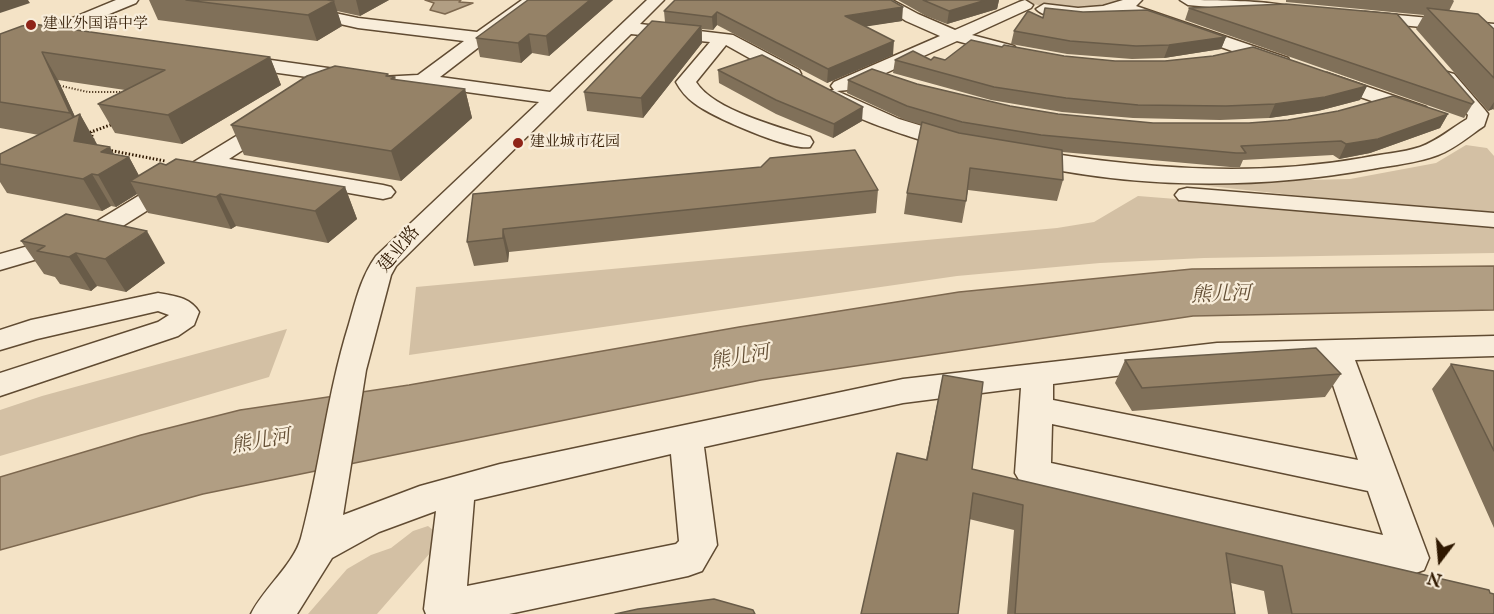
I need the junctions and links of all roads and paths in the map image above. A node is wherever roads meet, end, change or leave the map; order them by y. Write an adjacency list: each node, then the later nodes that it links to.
1 (130, 0): 14 (street)
2 (532, 0): 16 (street)
3 (656, 0): 12 (street, 建业路)
4 (881, 0): 15 (street)
5 (1188, 0): 9 (street)
6 (1018, 3): 7 (street); 15 (street)
7 (1128, 3): 20 (street)
8 (283, 9): 16 (street)
9 (1304, 11)
10 (1350, 15): 11 (street)
11 (1396, 20): 13 (street); 19 (street)
12 (626, 28): 18 (street); 32 (street, 建业路)
13 (1494, 29)
14 (47, 34): 17 (street); 21 (street)
15 (954, 37): 22 (street); 26 (street)
16 (480, 38): 27 (street)
17 (82, 39)
18 (722, 39): 30 (street); 38 (street)
19 (1418, 45)
20 (1250, 51): 24 (street); 33 (street)
21 (0, 54)
22 (1030, 55)
23 (222, 59): 27 (street)
24 (1224, 60)
25 (1433, 62): 37 (street)
26 (869, 73): 29 (street); 30 (street)
27 (423, 81): 32 (street)
28 (57, 85): 31 (path)
29 (898, 85)
30 (816, 87): 40 (street)
31 (129, 92)
32 (553, 98): 57 (street, 建业路)
33 (1386, 100): 35 (street); 37 (street)
34 (292, 110): 43 (street)
35 (1355, 111)
36 (117, 122): 39 (path)
37 (1467, 128): 42 (street)
38 (802, 142)
39 (96, 145)
40 (979, 148)
41 (105, 150): 43 (path)
42 (1002, 152)
43 (206, 165): 44 (street); 47 (street)
44 (383, 192)
45 (1187, 195): 46 (street)
46 (1494, 220)
47 (0, 262)
48 (0, 340): 52 (street)
49 (1494, 346): 50 (street)
50 (1336, 349): 51 (street); 55 (street)
51 (1038, 374): 53 (street); 54 (street)
52 (0, 385)
53 (1036, 409): 55 (street); 55 (street)
54 (686, 437): 56 (street); 56 (street)
55 (1381, 479)
56 (457, 490): 57 (street)
57 (318, 546): 58 (street, 建业路)
58 (272, 614)

